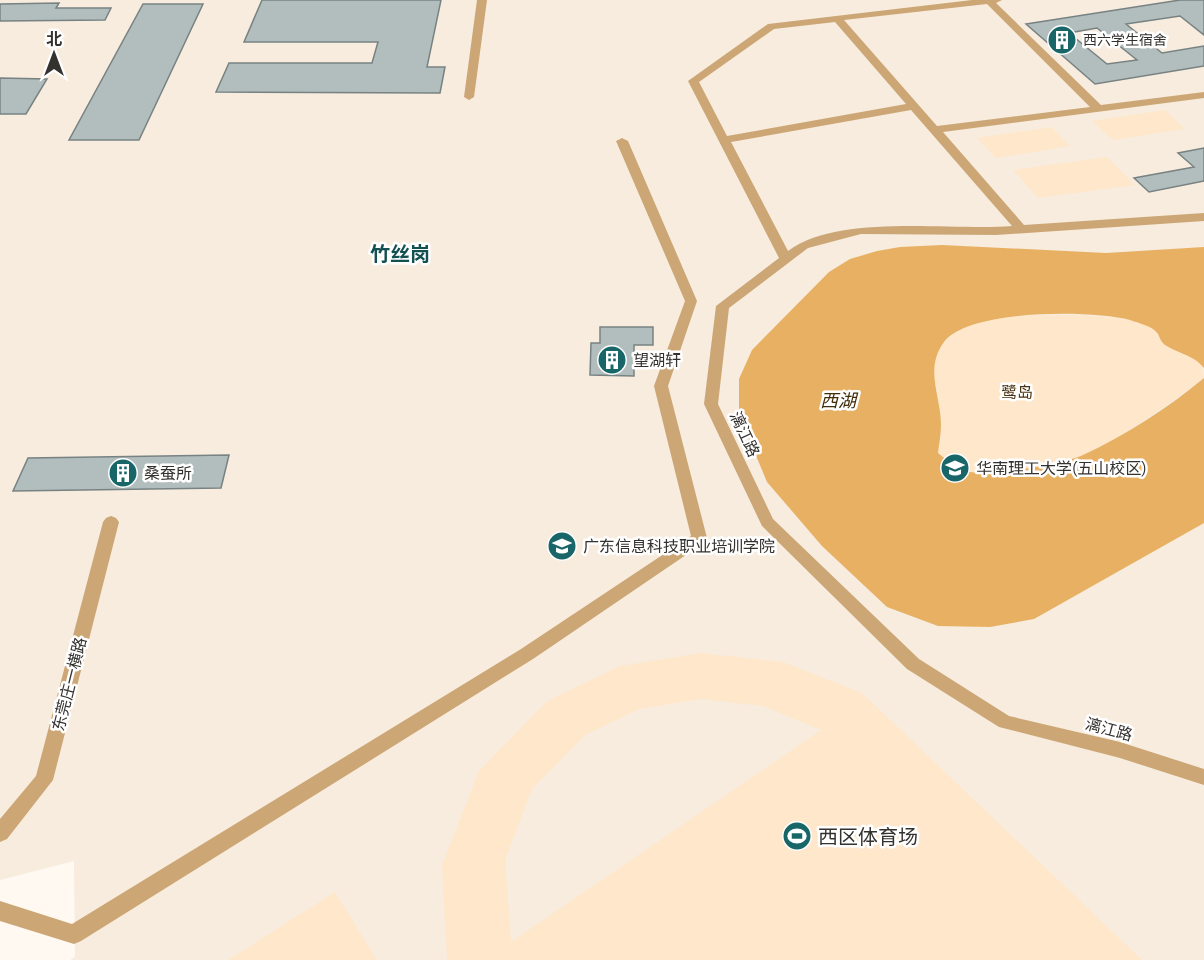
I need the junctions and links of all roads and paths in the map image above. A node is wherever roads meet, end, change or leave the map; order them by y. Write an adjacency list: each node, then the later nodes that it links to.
1 (482, 0): 5 (street)
2 (993, 0): 3 (street); 7 (street)
3 (837, 18): 6 (street); 9 (street)
4 (1204, 95): 7 (street)
5 (469, 97)
6 (914, 106): 8 (street); 9 (street)
7 (1099, 109): 8 (street)
8 (935, 130): 12 (street)
9 (724, 140): 13 (street)
10 (622, 141): 17 (street)
11 (1204, 217): 12 (street, 漓江路)
12 (1021, 229): 13 (street, 漓江路)
13 (785, 257): 15 (street, 漓江路)
14 (111, 522): 16 (street, 东莞庄一横路)
15 (1204, 777)
16 (0, 833)
17 (0, 911)

